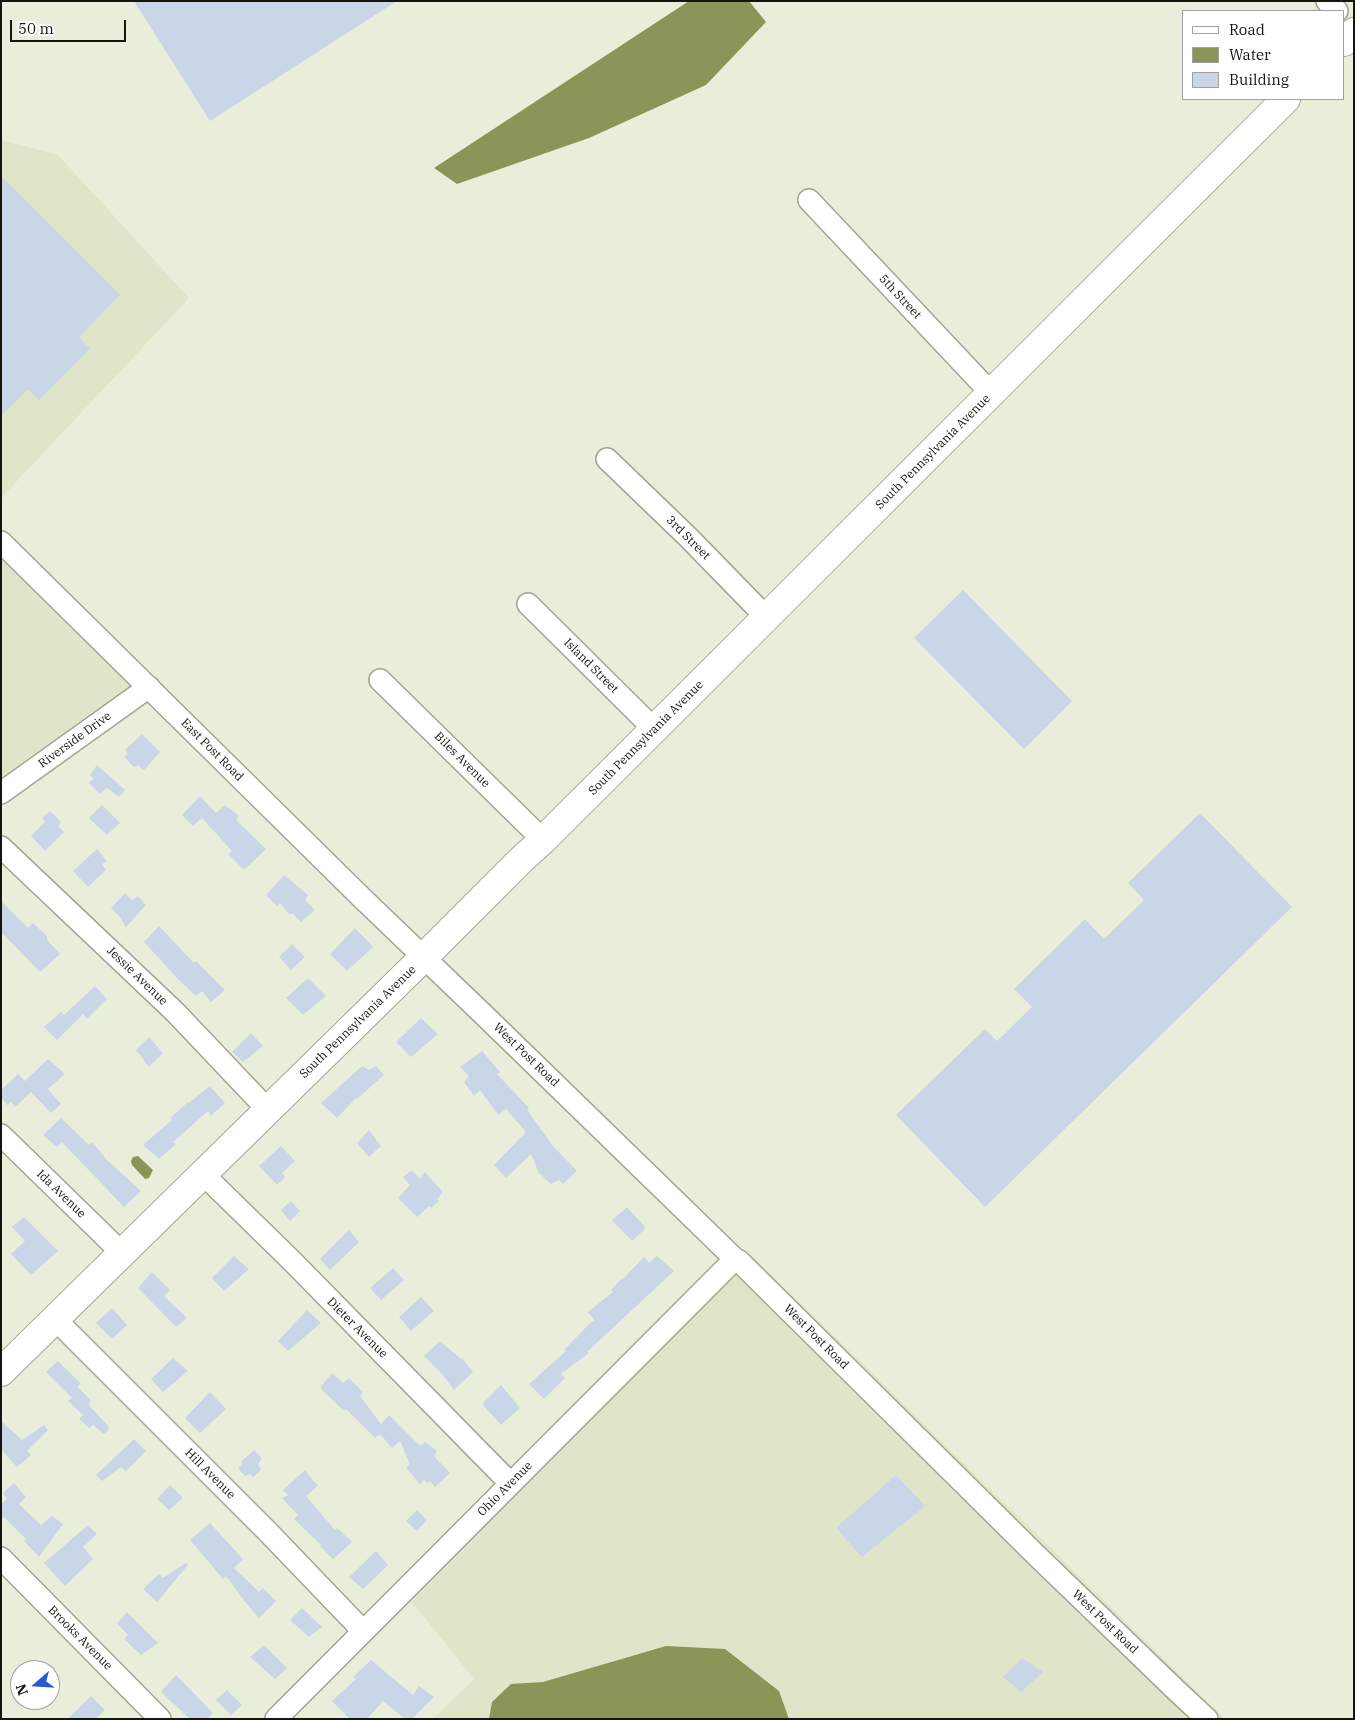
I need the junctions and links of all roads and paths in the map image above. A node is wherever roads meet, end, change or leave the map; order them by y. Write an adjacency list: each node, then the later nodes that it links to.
1 (1327, 1): 2 (street)
2 (1337, 10)
3 (1345, 18): 4 (street)
4 (1354, 27)
5 (1354, 32): 6 (main road)
6 (1345, 41)
7 (1285, 100): 9 (main road, South Pennsylvania Avenue)
8 (809, 200): 9 (street, 5th Street)
9 (992, 394): 13 (main road, South Pennsylvania Avenue)
10 (607, 459): 13 (street, 3rd Street)
11 (1, 542): 15 (street, East Post Road)
12 (528, 604): 16 (street, Island Street)
13 (767, 618): 16 (main road, South Pennsylvania Avenue)
14 (380, 680): 18 (street, Biles Avenue)
15 (149, 688): 17 (street, Riverside Drive); 20 (street, East Post Road)
16 (654, 729): 18 (main road, South Pennsylvania Avenue)
17 (1, 793)
18 (543, 840): 20 (main road, South Pennsylvania Avenue)
19 (1, 847): 21 (street, Jessie Avenue)
20 (423, 958): 21 (main road, South Pennsylvania Avenue); 25 (street, West Post Road)
21 (268, 1110): 23 (main road, South Pennsylvania Avenue)
22 (1, 1135): 24 (street, Ida Avenue)
23 (202, 1174): 24 (main road, South Pennsylvania Avenue); 28 (street, Dieter Avenue)
24 (122, 1253): 26 (main road, South Pennsylvania Avenue)
25 (735, 1259): 28 (street, Ohio Avenue); 33 (street, West Post Road)
26 (55, 1319): 27 (main road, South Pennsylvania Avenue); 30 (street, Hill Avenue)
27 (1, 1372)
28 (510, 1483): 30 (street, Ohio Avenue)
29 (1, 1558): 31 (street, Brooks Avenue)
30 (363, 1631): 32 (street, Ohio Avenue)
31 (160, 1719)
32 (276, 1719)
33 (1207, 1719)

